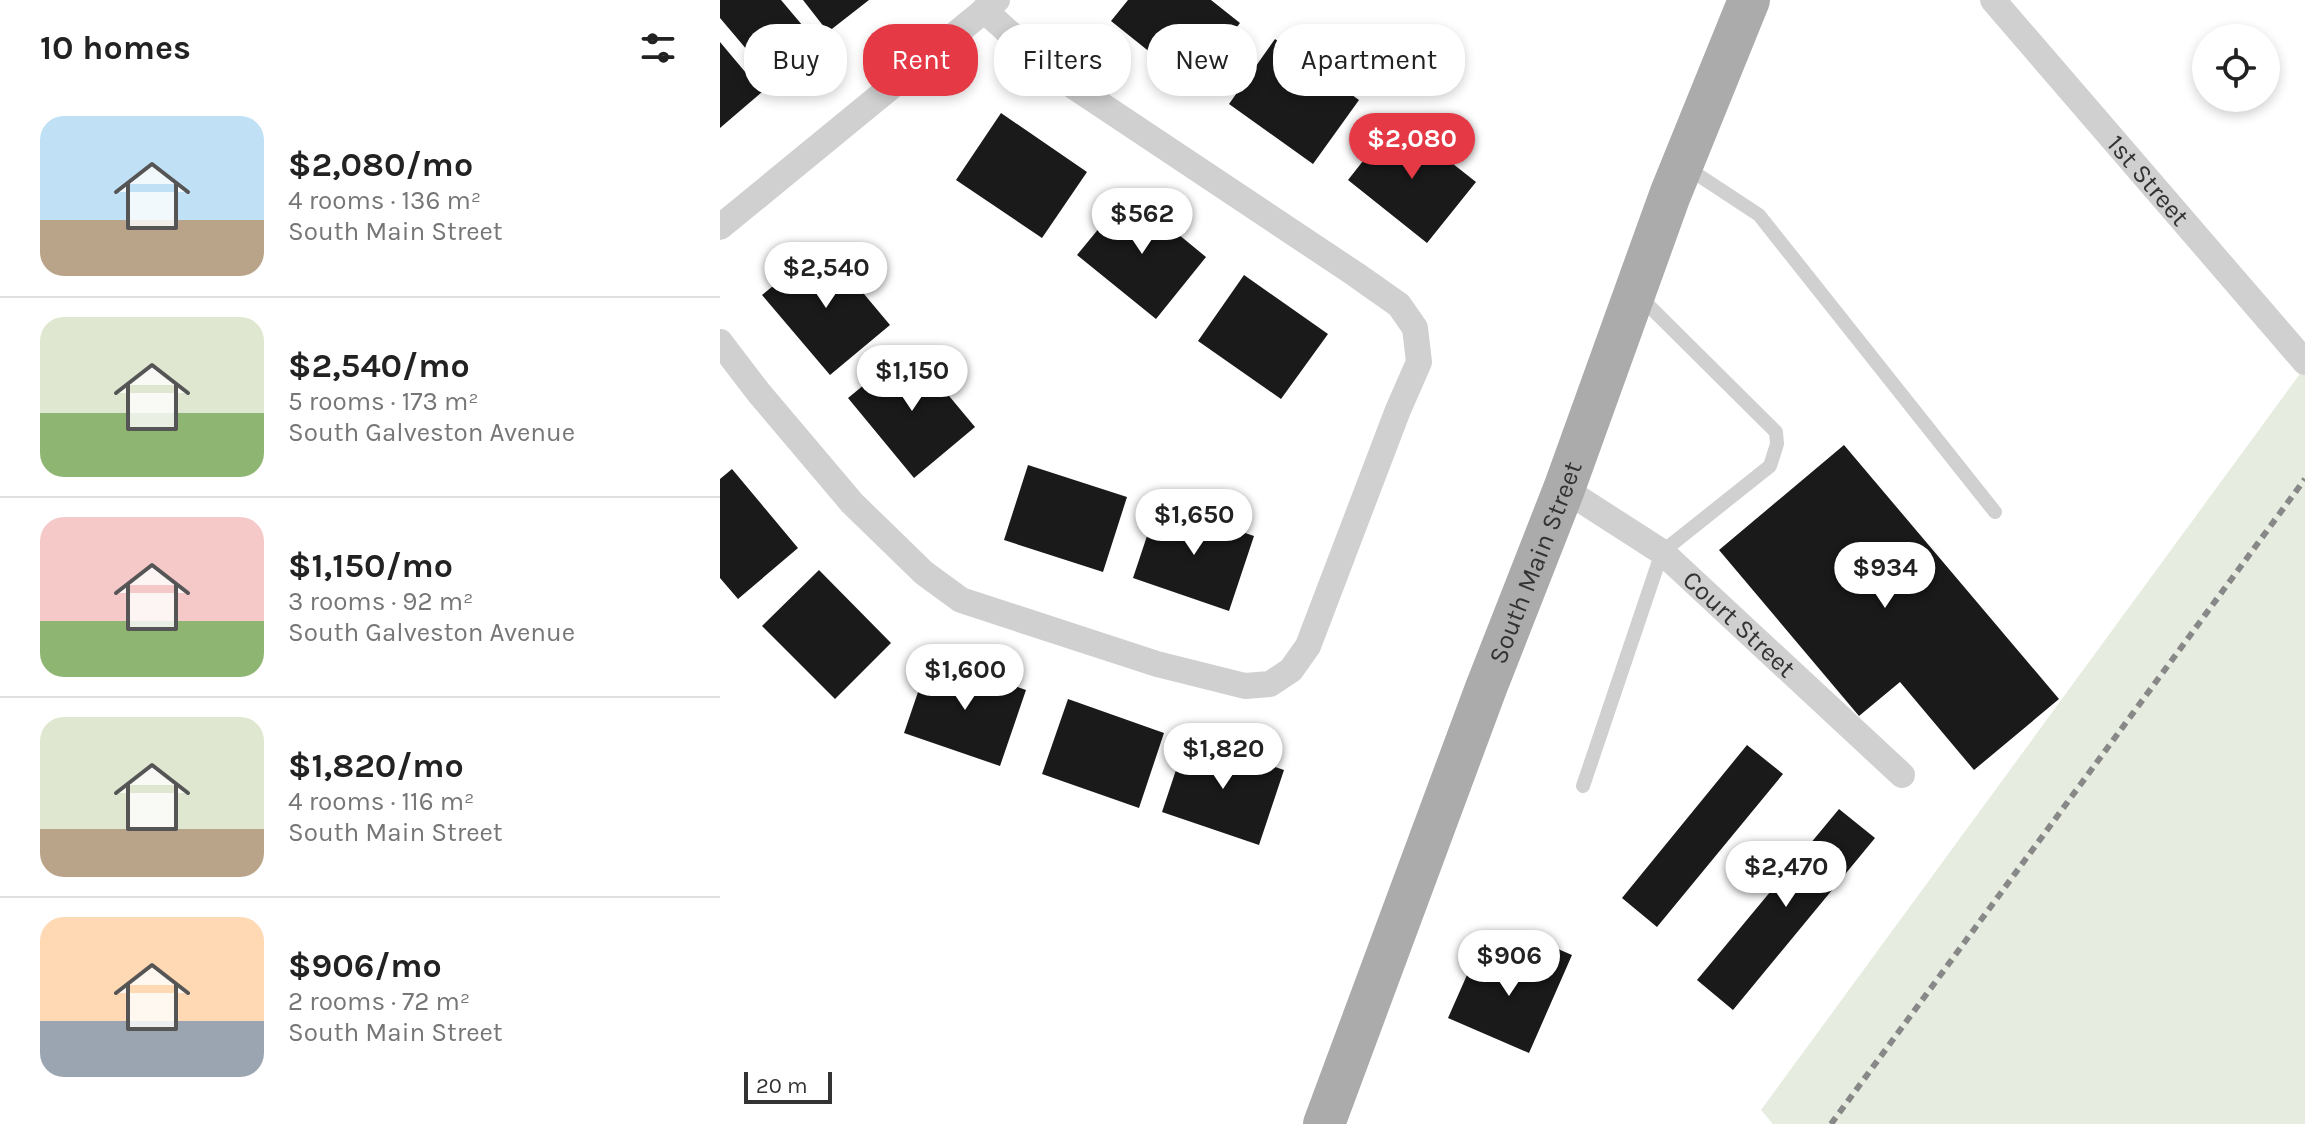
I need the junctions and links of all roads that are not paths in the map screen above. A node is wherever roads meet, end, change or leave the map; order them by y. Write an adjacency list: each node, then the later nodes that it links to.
1 (1749, 0): 4 (main road, South Main Street)
2 (1993, 0): 8 (street, 1st Street)
3 (991, 5): 5 (street); 7 (street)
4 (1683, 165): 6 (main road, South Main Street); 10 (lane)
5 (720, 227)
6 (1635, 292): 9 (main road, South Main Street); 11 (lane)
7 (720, 342)
8 (2305, 362)
9 (1564, 489): 11 (street, Court Street); 14 (main road, South Main Street)
10 (1995, 512)
11 (1662, 552): 12 (street, Court Street); 13 (lane)
12 (1902, 775)
13 (1583, 786)
14 (1324, 1124)

